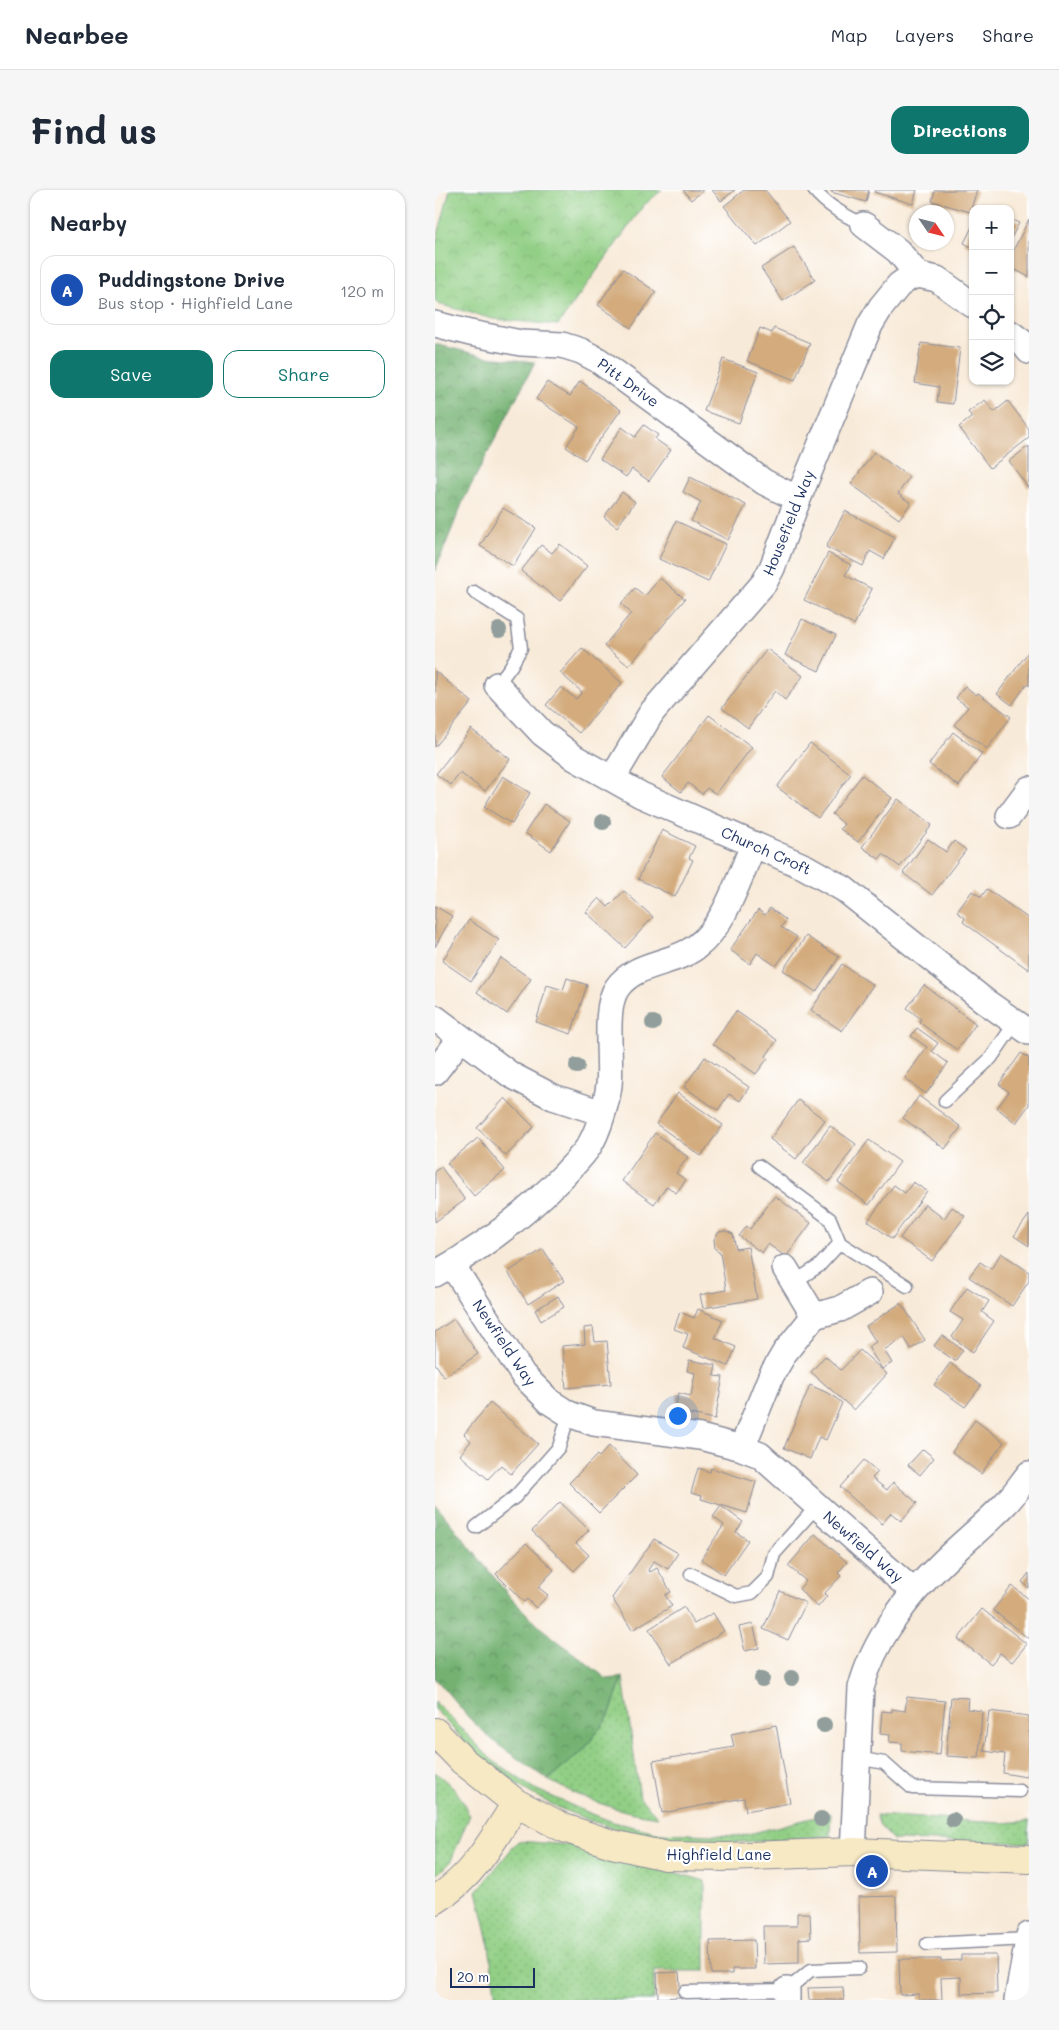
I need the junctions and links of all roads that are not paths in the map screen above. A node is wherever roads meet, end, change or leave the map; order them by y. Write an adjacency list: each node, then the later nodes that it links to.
1 (814, 190): 2 (lane)
2 (864, 225): 3 (street)
3 (917, 275): 4 (street); 6 (street, Housefield Way)
4 (969, 302)
5 (435, 324): 6 (street, Pitt Drive)
6 (797, 499): 9 (street, Housefield Way)
7 (474, 592): 8 (lane)
8 (497, 685): 9 (street, Church Croft)
9 (612, 779): 12 (street, Church Croft)
10 (1029, 789): 11 (street)
11 (1009, 816)
12 (753, 846): 14 (street, Church Croft); 18 (street)
13 (435, 1018): 15 (street)
14 (1022, 1027): 17 (lane)
15 (461, 1038): 16 (street); 18 (street)
16 (435, 1072)
17 (945, 1101)
18 (602, 1113): 21 (street)
19 (759, 1166): 20 (lane)
20 (840, 1243): 22 (lane); 23 (lane)
21 (443, 1269): 26 (street, Newfield Way)
22 (789, 1275): 25 (street)
23 (907, 1286)
24 (870, 1292): 25 (street)
25 (814, 1316): 27 (street)
26 (569, 1414): 27 (street, Newfield Way); 30 (lane)
27 (741, 1448): 29 (street, Newfield Way)
28 (1029, 1474): 32 (street)
29 (817, 1506): 31 (lane); 32 (street, Newfield Way)
30 (476, 1527)
31 (691, 1574)
32 (915, 1592): 34 (street)
33 (435, 1732): 36 (street, Highfield Lane)
34 (858, 1758): 35 (lane); 37 (street)
35 (1020, 1792)
36 (516, 1803): 37 (street, Highfield Lane); 39 (street)
37 (853, 1852): 38 (street, Highfield Lane)
38 (1029, 1859)
39 (435, 1900)
40 (1029, 1934): 41 (street)
41 (1029, 1939): 42 (lane); 46 (street)
42 (927, 1944)
43 (859, 1968): 45 (lane)
44 (685, 1992): 45 (lane)
45 (787, 1995)
46 (1017, 2000)

